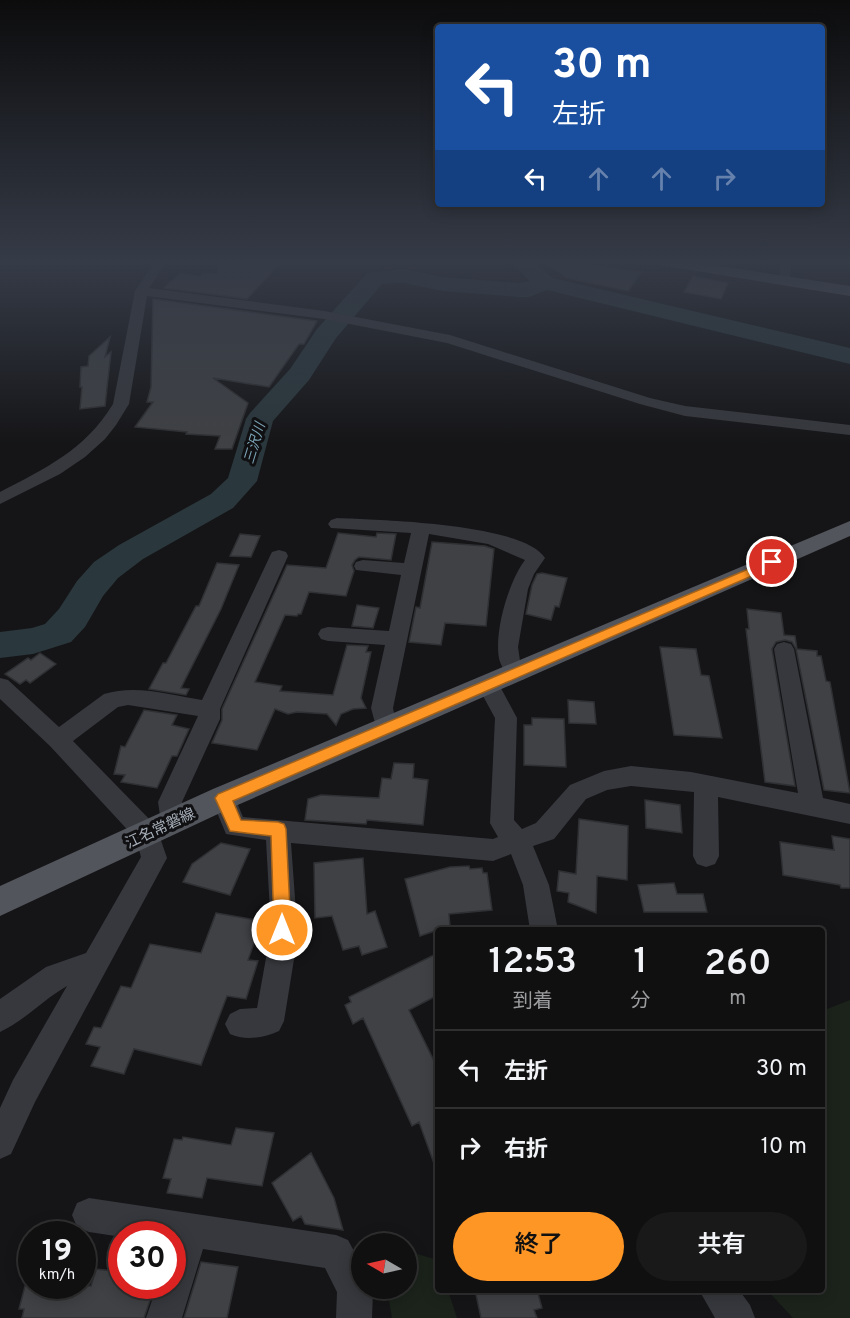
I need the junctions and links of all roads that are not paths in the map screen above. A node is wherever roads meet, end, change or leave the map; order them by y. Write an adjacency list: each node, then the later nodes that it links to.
1 (135, 323): 4 (street)
2 (363, 323): 3 (street)
3 (850, 430)
4 (0, 499)
5 (337, 524): 7 (street)
6 (850, 528): 14 (main road, 江名常磐線)
7 (421, 529): 10 (street); 14 (street)
8 (279, 556): 17 (street)
9 (363, 566): 10 (street)
10 (412, 570): 12 (street)
11 (328, 634): 12 (street)
12 (397, 639): 18 (street)
13 (784, 649): 22 (street)
14 (517, 673): 15 (main road, 江名常磐線)
15 (488, 685): 18 (main road, 江名常磐線); 27 (street)
16 (0, 686): 19 (street)
17 (209, 710): 19 (street); 24 (street)
18 (386, 729): 21 (main road, 江名常磐線)
19 (58, 740): 26 (street)
20 (706, 785): 22 (street); 27 (street); 28 (street)
21 (223, 798): 24 (main road, 江名常磐線); 25 (street)
22 (812, 807): 23 (street)
23 (850, 814)
24 (173, 822): 26 (main road, 江名常磐線)
25 (278, 829): 27 (street); 33 (street)
26 (147, 834): 29 (main road, 江名常磐線); 31 (street)
27 (518, 841): 30 (street)
28 (706, 856)
29 (0, 901)
30 (544, 927)
31 (94, 965): 32 (street); 34 (street)
32 (0, 1017)
33 (240, 1024)
34 (0, 1143)
35 (89, 1215): 36 (street)
36 (192, 1230): 38 (street); 39 (street)
37 (719, 1293): 40 (street)
38 (164, 1318)
39 (354, 1318)
40 (737, 1318)

